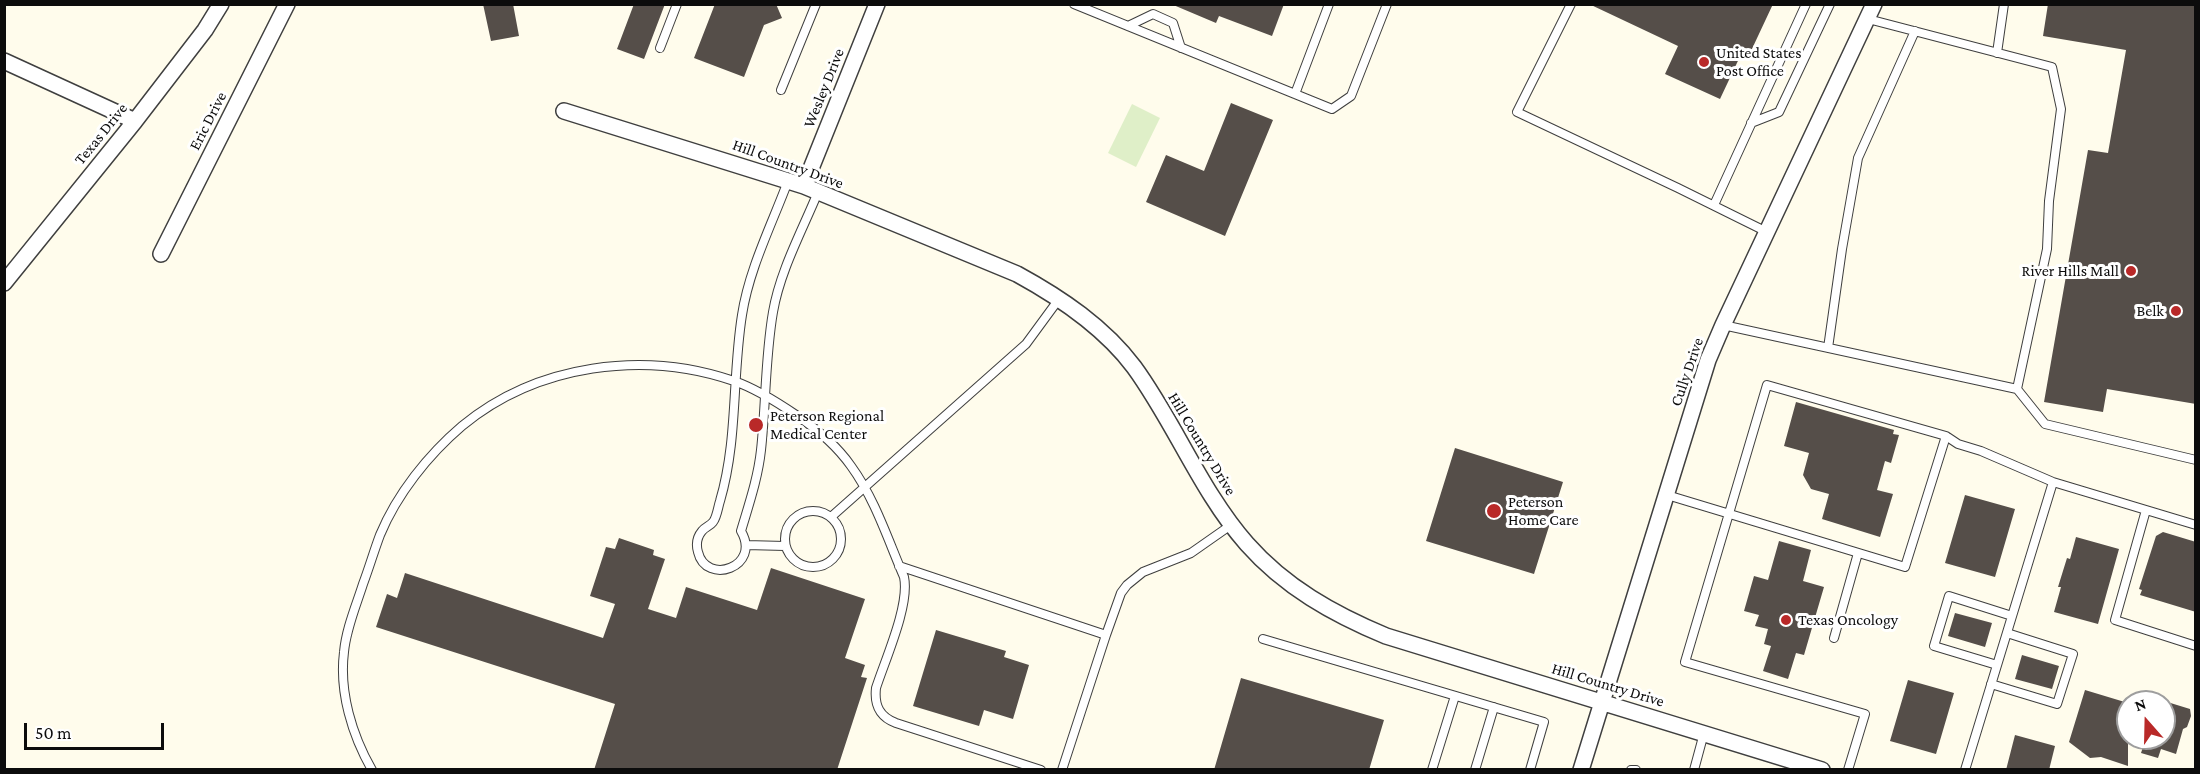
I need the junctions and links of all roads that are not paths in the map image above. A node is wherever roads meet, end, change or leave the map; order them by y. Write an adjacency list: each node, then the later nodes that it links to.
1 (221, 4): 24 (street, Texas Drive)
2 (287, 4): 30 (street, Eric Drive)
3 (677, 4): 17 (lane)
4 (816, 4): 21 (lane)
5 (877, 4): 27 (street, Wesley Drive)
6 (1074, 4): 15 (lane)
7 (1329, 4): 22 (lane)
8 (1387, 4): 22 (lane)
9 (1571, 4): 28 (lane)
10 (1806, 4): 25 (lane)
11 (1830, 4): 25 (lane)
12 (1874, 4): 14 (street, Cully Drive)
13 (2004, 4): 19 (lane)
14 (1868, 19): 16 (lane); 29 (street, Cully Drive)
15 (1128, 26): 18 (lane); 18 (lane)
16 (1915, 31): 19 (lane); 34 (lane)
17 (660, 48)
18 (1181, 48): 22 (lane)
19 (1997, 53): 36 (lane)
20 (4, 61): 24 (street)
21 (781, 90)
22 (1295, 94)
23 (564, 111): 26 (street, Hill Country Drive)
24 (135, 121): 31 (street, Texas Drive)
25 (1751, 123): 28 (lane)
26 (788, 181): 27 (street, Hill Country Drive); 35 (lane)
27 (811, 189): 32 (street, Hill Country Drive); 37 (lane)
28 (1714, 205): 29 (lane)
29 (1767, 232): 33 (street, Cully Drive)
30 (161, 254)
31 (4, 283)
32 (1059, 298): 41 (lane); 46 (street, Hill Country Drive)
33 (1723, 325): 34 (lane); 42 (street, Cully Drive)
34 (1828, 348): 36 (lane)
35 (736, 381): 37 (lane); 48 (lane); 64 (lane)
36 (2017, 389): 39 (lane)
37 (764, 394): 41 (lane); 48 (lane)
38 (1946, 436): 40 (lane); 44 (lane); 50 (lane)
39 (2196, 460)
40 (2053, 482): 43 (lane); 52 (lane)
41 (865, 487): 45 (lane); 51 (lane)
42 (1666, 495): 44 (lane); 61 (street, Cully Drive)
43 (2146, 510): 47 (lane); 57 (lane)
44 (1729, 514): 50 (lane); 75 (lane)
45 (831, 517): 49 (lane); 49 (lane)
46 (1231, 525): 54 (lane); 61 (street, Hill Country Drive)
47 (2196, 525)
48 (746, 545): 49 (lane)
49 (785, 546)
50 (1858, 552): 55 (lane)
51 (899, 567): 54 (lane); 65 (lane)
52 (2012, 616): 53 (lane); 58 (lane)
53 (2007, 633): 58 (lane); 59 (lane)
54 (1106, 634): 66 (lane)
55 (1834, 638)
56 (1263, 639): 60 (lane)
57 (2196, 646)
58 (1997, 665): 59 (lane)
59 (1991, 684): 76 (lane)
60 (1455, 696): 62 (lane); 67 (lane)
61 (1602, 702): 63 (street, Hill Country Drive); 70 (street, Cully Drive)
62 (1494, 707): 68 (lane); 69 (lane)
63 (1704, 733): 73 (lane); 74 (street, Hill Country Drive)
64 (372, 770)
65 (1041, 770)
66 (1062, 770)
67 (1432, 770)
68 (1475, 770)
69 (1530, 770)
70 (1581, 770)
71 (1631, 770): 72 (lane)
72 (1636, 770)
73 (1694, 770)
74 (1822, 770)
75 (1848, 770)
76 (1965, 770)

